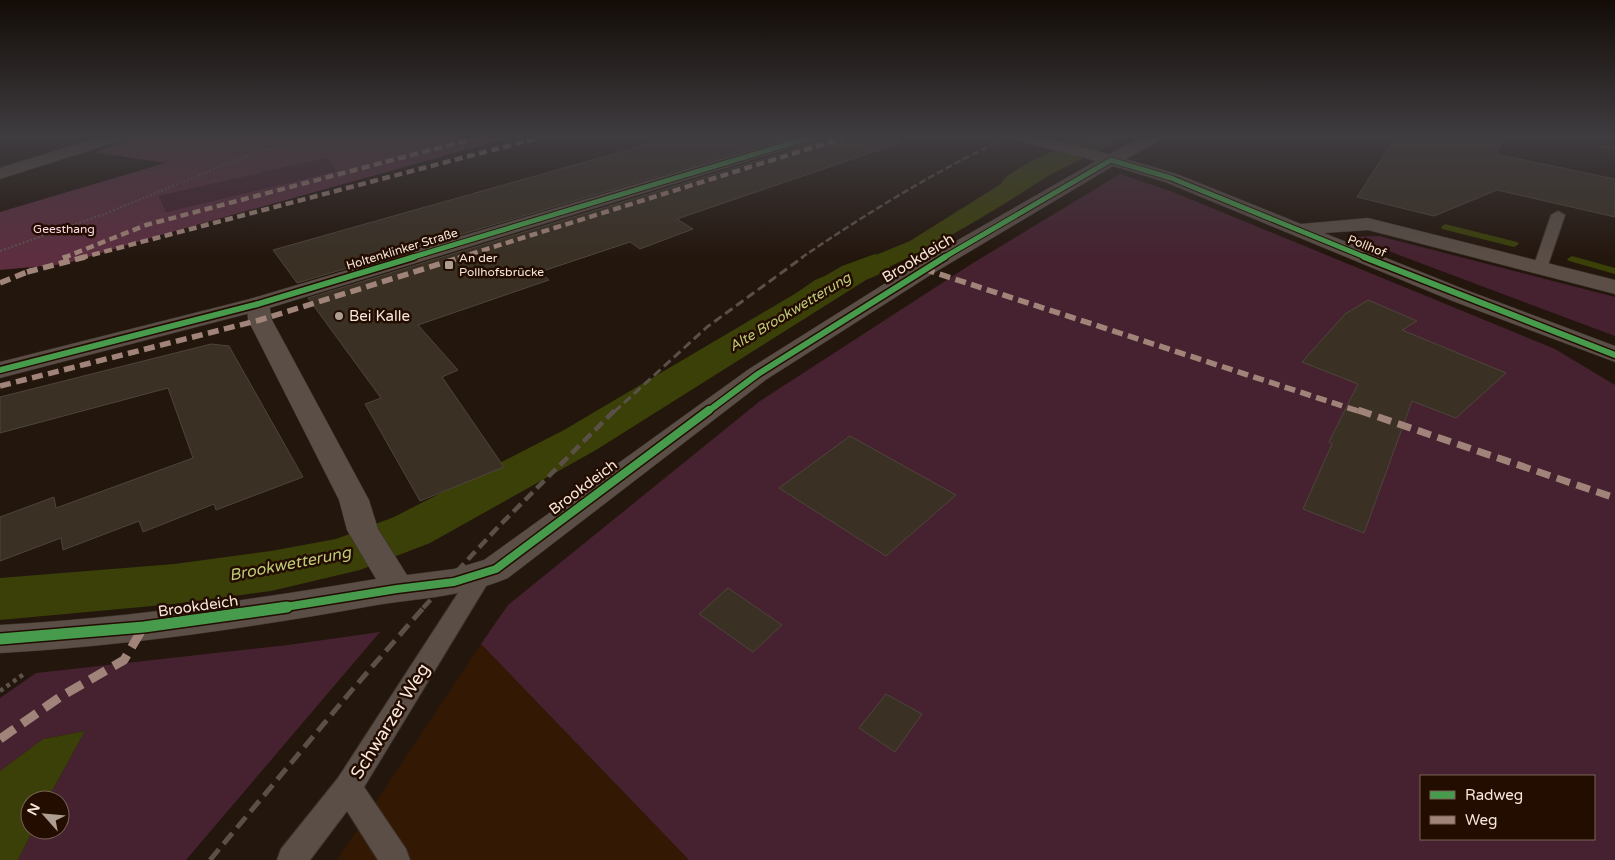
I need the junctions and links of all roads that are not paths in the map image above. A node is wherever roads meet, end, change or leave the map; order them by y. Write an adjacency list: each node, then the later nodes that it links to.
1 (675, 178): 8 (street, Holtenklinker Straße)
2 (1080, 178): 11 (street, Brookdeich)
3 (1171, 178): 5 (street, Pollhof)
4 (1558, 215): 6 (lane)
5 (1298, 229): 6 (street, Pollhof); 9 (street, Pollhof)
6 (1540, 268): 7 (street, Pollhof)
7 (1615, 287)
8 (258, 304): 10 (street, Holtenklinker Straße); 12 (street)
9 (1615, 355)
10 (0, 370)
11 (481, 576): 12 (street, Brookdeich); 14 (lane, Schwarzer Weg)
12 (398, 588): 13 (street, Brookdeich)
13 (0, 639)
14 (348, 787): 15 (lane, Schwarzer Weg); 16 (lane)
15 (292, 860)
16 (395, 860)

